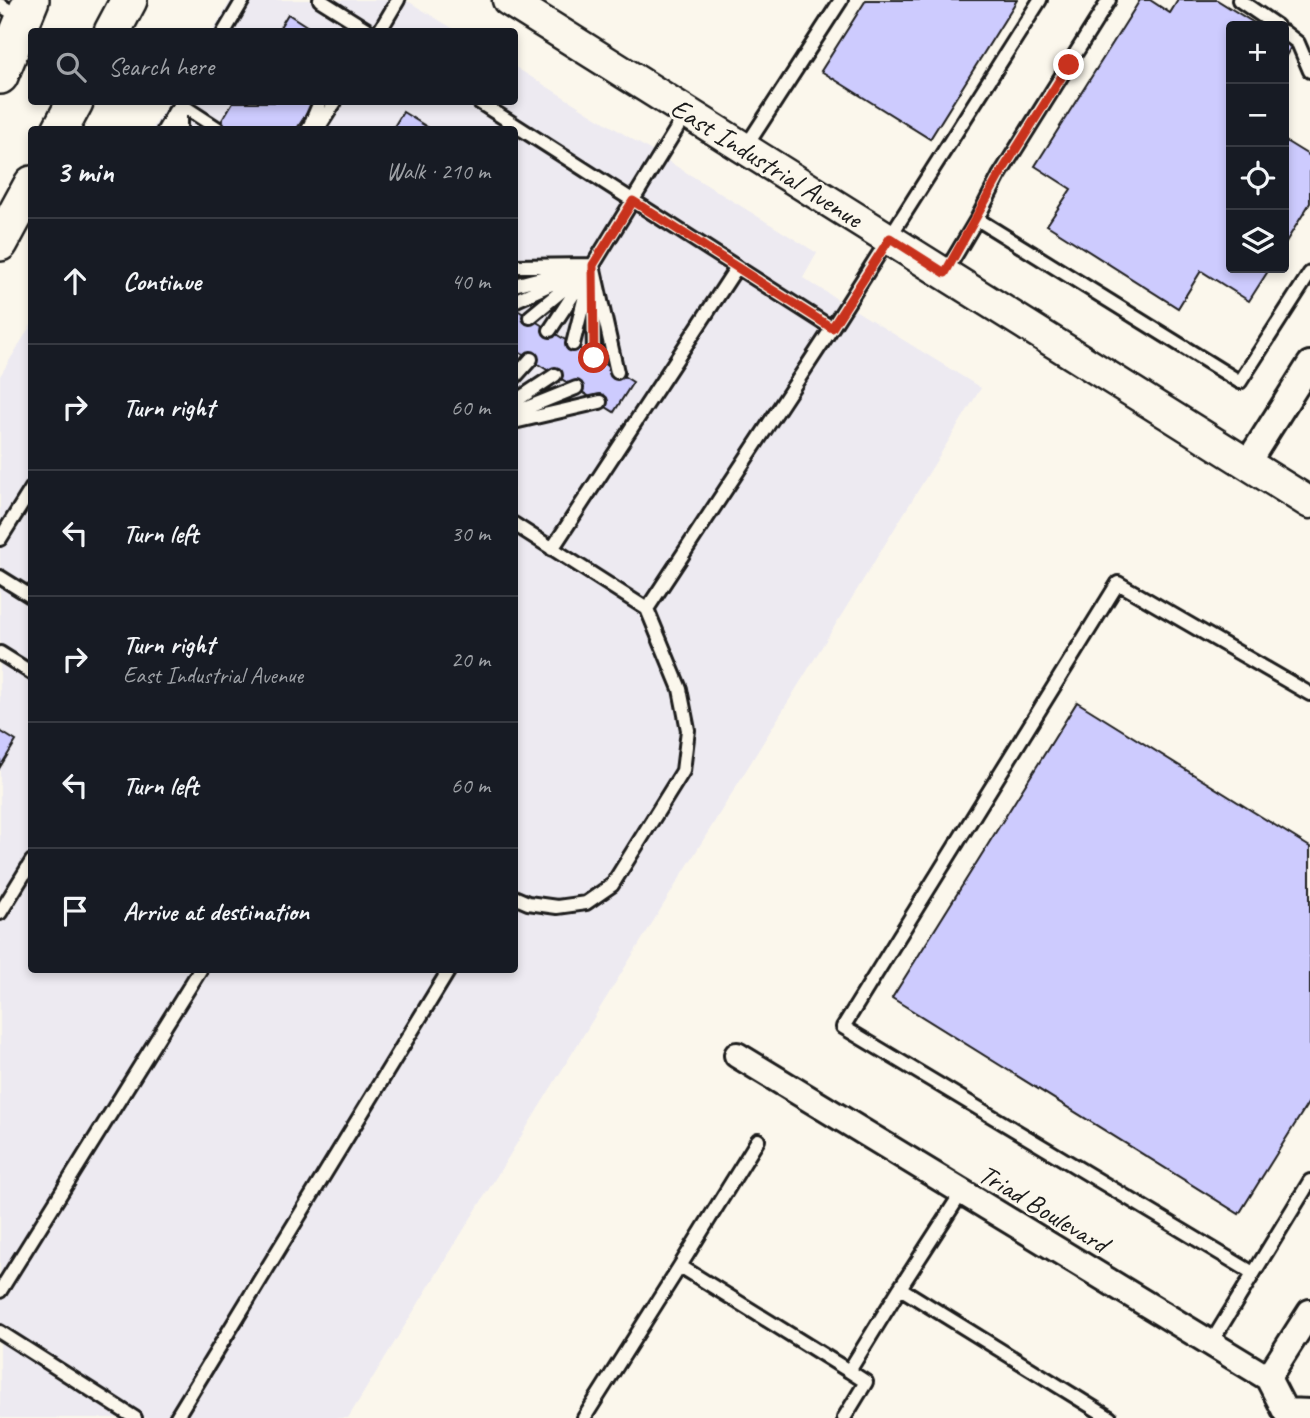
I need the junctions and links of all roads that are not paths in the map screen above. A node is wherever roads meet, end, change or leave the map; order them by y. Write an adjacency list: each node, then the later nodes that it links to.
1 (129, 0): 12 (main road)
2 (243, 0): 13 (lane)
3 (320, 0): 14 (lane)
4 (398, 0): 15 (lane)
5 (508, 0): 28 (street, East Industrial Avenue)
6 (841, 0): 39 (lane)
7 (1040, 0): 43 (lane)
8 (1109, 0): 42 (lane)
9 (1239, 0): 11 (lane)
10 (18, 8): 18 (main road)
11 (1270, 21)
12 (114, 28)
13 (226, 28)
14 (365, 28)
15 (381, 28)
16 (1289, 36): 17 (lane)
17 (1310, 71)
18 (0, 76)
19 (73, 105): 29 (main road)
20 (180, 105): 30 (lane)
21 (182, 105): 31 (lane)
22 (183, 105): 32 (lane)
23 (186, 105): 33 (lane)
24 (312, 105): 34 (lane)
25 (318, 105): 35 (lane)
26 (333, 105): 36 (lane)
27 (484, 105): 37 (lane)
28 (687, 112): 39 (street, East Industrial Avenue); 40 (lane)
29 (62, 126)
30 (167, 126)
31 (179, 126)
32 (189, 126)
33 (214, 126)
34 (307, 126)
35 (308, 126)
36 (320, 126)
37 (516, 126)
38 (518, 127): 40 (lane)
39 (745, 148): 43 (street, East Industrial Avenue)
40 (633, 201): 45 (lane); 47 (lane)
41 (27, 204): 44 (main road)
42 (977, 219): 49 (lane); 50 (lane)
43 (890, 238): 49 (street, East Industrial Avenue); 54 (lane)
44 (0, 243)
45 (593, 265): 46 (lane); 48 (lane); 51 (lane); 52 (lane); 53 (lane); 55 (lane); 56 (lane); 57 (lane); 60 (lane)
46 (518, 266)
47 (737, 267): 54 (lane); 73 (lane)
48 (518, 273)
49 (945, 273): 68 (street, East Industrial Avenue)
50 (1310, 273)
51 (518, 284)
52 (518, 299)
53 (530, 317)
54 (832, 328): 76 (lane)
55 (550, 330)
56 (573, 344)
57 (594, 358)
58 (531, 359): 61 (lane)
59 (1310, 364): 68 (street)
60 (617, 372)
61 (518, 374)
62 (555, 375): 64 (lane)
63 (576, 387): 66 (lane)
64 (518, 399)
65 (600, 402): 67 (lane)
66 (518, 411)
67 (518, 421)
68 (1248, 462): 70 (street, East Industrial Avenue)
69 (28, 498): 72 (lane)
70 (1310, 503)
71 (518, 527): 73 (lane)
72 (0, 539)
73 (552, 549): 76 (lane)
74 (0, 578): 75 (lane)
75 (28, 595)
76 (647, 609): 81 (lane)
77 (0, 653): 78 (lane)
78 (28, 670)
79 (1310, 694): 90 (lane)
80 (28, 867): 82 (lane)
81 (518, 899)
82 (0, 912)
83 (198, 973): 92 (lane)
84 (447, 973): 101 (lane)
85 (737, 1055): 88 (street, Triad Boulevard)
86 (758, 1140): 89 (lane)
87 (1310, 1181): 90 (lane)
88 (962, 1192): 91 (lane); 95 (street, Triad Boulevard)
89 (680, 1266): 96 (lane); 102 (lane)
90 (1253, 1273): 95 (lane)
91 (900, 1288): 96 (lane); 104 (lane)
92 (0, 1291)
93 (1310, 1312): 97 (street)
94 (0, 1332): 100 (lane)
95 (1211, 1343): 97 (street, Triad Boulevard)
96 (849, 1371): 103 (lane)
97 (1268, 1378): 99 (street)
98 (1310, 1412): 99 (street)
99 (1282, 1414)
100 (135, 1418)
101 (176, 1418)
102 (584, 1418)
103 (844, 1418)
104 (1110, 1418)

